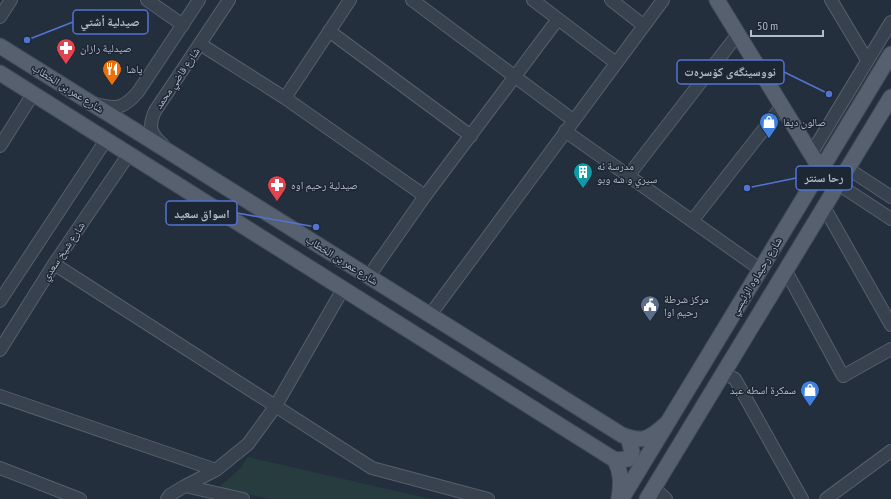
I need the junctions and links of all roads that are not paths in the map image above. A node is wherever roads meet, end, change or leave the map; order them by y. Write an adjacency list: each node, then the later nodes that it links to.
1 (11, 0): 12 (street)
2 (148, 0): 15 (street)
3 (199, 0): 15 (street)
4 (229, 0): 19 (street, شارع قاضي محمد)
5 (350, 0): 17 (street)
6 (412, 0): 25 (street)
7 (533, 0): 13 (street)
8 (611, 0): 16 (street)
9 (663, 0): 16 (street)
10 (717, 0): 18 (main road)
11 (830, 0): 22 (street)
12 (0, 17)
13 (558, 19): 23 (street); 25 (street)
14 (891, 22): 22 (street)
15 (183, 25): 27 (street)
16 (643, 25): 23 (street)
17 (330, 31): 29 (street); 33 (street)
18 (738, 34): 30 (main road); 41 (street)
19 (200, 44): 29 (street); 38 (street, شارع قاضي محمد)
20 (0, 46): 27 (main road, شارع عمر بن الخطاب)
21 (891, 54): 40 (main road, شارع رحيماوه الرئيسي)
22 (867, 60): 37 (street)
23 (616, 63): 31 (street)
24 (0, 73): 26 (main road)
25 (516, 77): 31 (street); 33 (street)
26 (33, 94): 34 (main road); 35 (street)
27 (79, 95): 38 (main road, شارع عمر بن الخطاب)
28 (891, 97): 39 (main road, شارع رحيماوه الرئيسي)
29 (285, 98): 45 (street)
30 (782, 106): 37 (main road); 49 (street)
31 (573, 120): 32 (street)
32 (565, 131): 41 (street); 60 (street)
33 (471, 136): 45 (street)
34 (106, 140): 36 (main road); 58 (street)
35 (0, 146)
36 (129, 154): 51 (main road); 52 (street, شارع شيخ سعدي)
37 (811, 154): 40 (main road)
38 (174, 155): 50 (main road, شارع عمر بن الخطاب)
39 (847, 168): 42 (street); 43 (main road, شارع رحيماوه الرئيسي)
40 (820, 170): 54 (main road, شارع رحيماوه الرئيسي)
41 (628, 176): 49 (street)
42 (862, 177): 44 (street); 46 (street)
43 (838, 184): 44 (street); 47 (main road, شارع رحيماوه الرئيسي)
44 (853, 194): 48 (street)
45 (425, 196): 55 (street)
46 (891, 197)
47 (824, 207): 53 (main road, شارع رحيماوه الرئيسي); 62 (street)
48 (891, 219)
49 (692, 221): 54 (street)
50 (291, 228): 51 (main road); 55 (main road, شارع عمر بن الخطاب)
51 (278, 247): 56 (main road)
52 (54, 264): 64 (street, شارع شيخ سعدي); 69 (street)
53 (786, 271): 57 (main road, شارع رحيماوه الرئيسي); 63 (street)
54 (756, 275): 57 (main road); 59 (main road, شارع رحيماوه الرئيسي)
55 (369, 276): 60 (main road, شارع عمر بن الخطاب)
56 (343, 288): 67 (main road); 69 (street)
57 (772, 294): 61 (main road, شارع رحيماوه الرئيسي)
58 (0, 301)
59 (736, 309): 61 (main road); 70 (main road, شارع رحيماوه الرئيسي)
60 (430, 315): 65 (main road, شارع عمر بن الخطاب)
61 (755, 321): 66 (main road, شارع رحيماوه الرئيسي)
62 (891, 325)
63 (891, 349)
64 (0, 350)
65 (518, 370): 67 (main road); 71 (main road, شارع عمر بن الخطاب)
66 (724, 373): 77 (main road, شارع رحيماوه الرئيسي); 84 (street)
67 (506, 391): 73 (main road)
68 (0, 396): 74 (street)
69 (275, 407): 74 (street); 81 (street)
70 (666, 424): 71 (main road); 82 (main road, شارع رحيماوه الرئيسي)
71 (628, 437): 73 (main road)
72 (891, 451): 85 (street)
73 (615, 460): 82 (main road)
74 (216, 470): 76 (street)
75 (2, 471): 78 (street)
76 (184, 486): 79 (street); 80 (street)
77 (650, 494): 83 (street)
78 (80, 499)
79 (167, 499)
80 (243, 499)
81 (488, 499)
82 (620, 499)
83 (666, 499)
84 (802, 499)
85 (826, 499)

